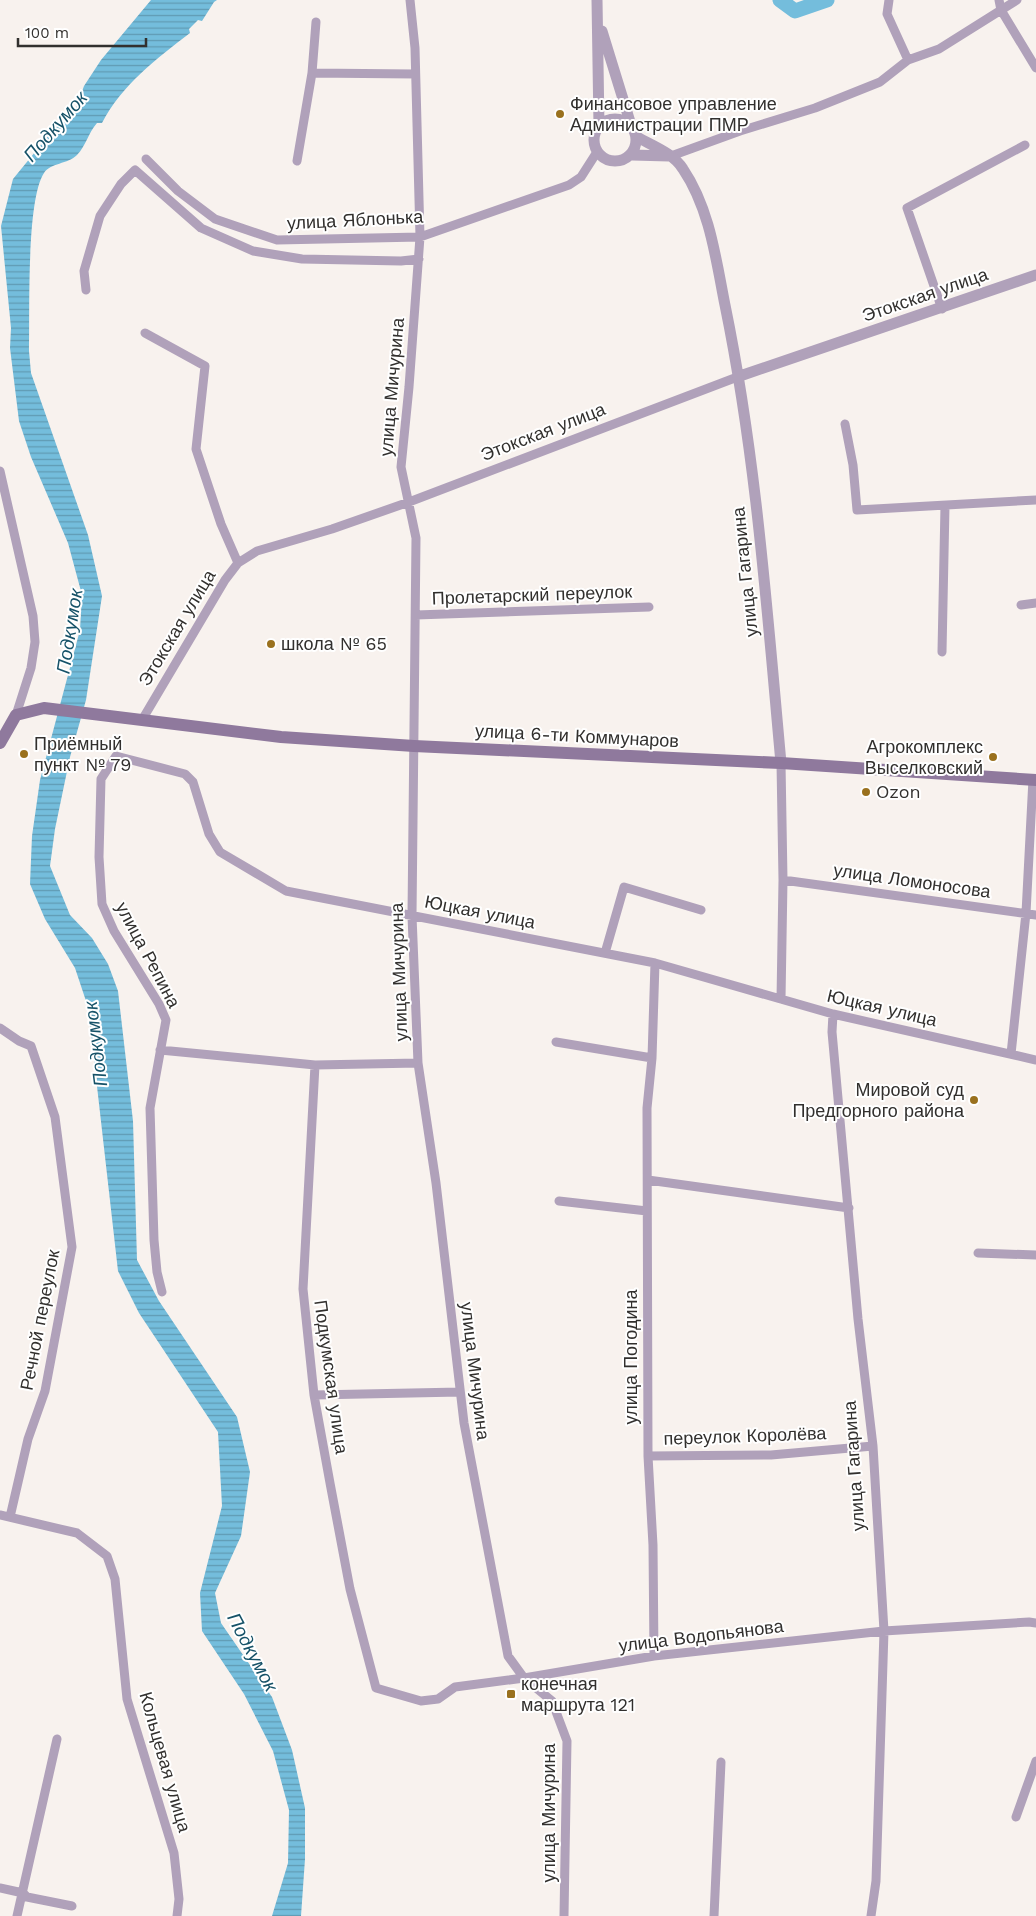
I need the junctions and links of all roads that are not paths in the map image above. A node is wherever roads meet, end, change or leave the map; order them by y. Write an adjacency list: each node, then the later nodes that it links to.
1 (410, 0): 12 (street, улица Мичурина)
2 (597, 0): 7 (street)
3 (889, 0): 9 (street)
4 (999, 0): 6 (street)
5 (1017, 0): 6 (street)
6 (1001, 10): 9 (street); 10 (street)
7 (598, 18): 13 (street); 14 (street)
8 (316, 22): 11 (street)
9 (908, 60): 19 (street)
10 (1036, 68)
11 (312, 72): 12 (street); 21 (street)
12 (415, 74): 22 (street, улица Мичурина)
13 (599, 126): 14 (street); 17 (street)
14 (631, 126): 15 (street)
15 (637, 137): 18 (street); 19 (street, улица Гагарина)
16 (1025, 144): 26 (street)
17 (597, 152): 18 (street); 22 (street, улица Яблонька)
18 (632, 155): 19 (street)
19 (670, 156): 28 (street, улица Гагарина)
20 (146, 159): 22 (street, улица Яблонька)
21 (297, 161)
22 (420, 237): 23 (street, улица Мичурина)
23 (419, 259): 25 (street, улица Яблонька); 32 (street, улица Мичурина)
24 (1036, 276): 26 (street, Этокская улица)
25 (86, 290)
26 (942, 309): 28 (street, Этокская улица)
27 (145, 333): 34 (street)
28 (740, 376): 32 (street, Этокская улица); 45 (street, улица Гагарина)
29 (845, 424): 33 (street)
30 (0, 471): 40 (street)
31 (1036, 500): 33 (street)
32 (409, 502): 34 (street, Этокская улица); 38 (street, улица Мичурина)
33 (945, 506): 39 (street)
34 (238, 563): 41 (street, Этокская улица)
35 (1036, 604): 36 (street)
36 (1021, 605)
37 (649, 607): 38 (street, Пролетарский переулок)
38 (416, 615): 43 (street, улица Мичурина)
39 (942, 652)
40 (16, 715): 41 (main road, улица 6-ти Коммунаров); 42 (main road)
41 (142, 720): 43 (main road, улица 6-ти Коммунаров)
42 (0, 743)
43 (414, 746): 45 (main road, улица 6-ти Коммунаров); 51 (street, улица Мичурина)
44 (116, 756): 51 (street, Юцкая улица); 58 (street, улица Репина)
45 (781, 763): 46 (main road, улица 6-ти Коммунаров); 47 (street, улица Гагарина)
46 (1034, 780): 49 (street)
47 (783, 880): 49 (street, улица Ломоносова); 54 (street, улица Гагарина)
48 (701, 910): 52 (street)
49 (1026, 913): 50 (street, улица Ломоносова); 59 (street)
50 (1036, 915)
51 (412, 916): 52 (street, Юцкая улица); 62 (street, улица Мичурина)
52 (606, 953): 53 (street, Юцкая улица)
53 (655, 963): 54 (street, Юцкая улица); 60 (street, улица Погодина)
54 (781, 999): 55 (street, Юцкая улица)
55 (833, 1014): 59 (street, Юцкая улица); 66 (street, улица Гагарина)
56 (0, 1028): 76 (street, Речной переулок)
57 (556, 1042): 60 (street)
58 (160, 1050): 63 (street); 70 (street, улица Репина)
59 (1011, 1054): 61 (street, Юцкая улица)
60 (652, 1058): 64 (street, улица Погодина)
61 (1036, 1060)
62 (418, 1063): 63 (street); 71 (street, улица Мичурина)
63 (315, 1065): 72 (street, Подкумская улица)
64 (648, 1180): 66 (street); 67 (street, улица Погодина)
65 (559, 1201): 67 (street)
66 (849, 1208): 73 (street, улица Гагарина)
67 (647, 1211): 74 (street, улица Погодина)
68 (978, 1253): 69 (street)
69 (1036, 1255)
70 (162, 1292)
71 (460, 1392): 72 (street); 80 (street, улица Мичурина)
72 (314, 1395): 81 (street, Подкумская улица)
73 (873, 1446): 74 (street, переулок Королёва); 78 (street, улица Гагарина)
74 (648, 1456): 79 (street, улица Погодина)
75 (0, 1515): 76 (street, Кольцевая улица)
76 (10, 1517): 90 (street, Кольцевая улица)
77 (1036, 1623): 78 (street, улица Водопьянова)
78 (884, 1632): 79 (street, улица Водопьянова); 93 (street, улица Гагарина)
79 (654, 1656): 80 (street, улица Водопьянова)
80 (524, 1678): 81 (street, улица Водопьянова); 91 (street, улица Мичурина)
81 (376, 1688)
82 (57, 1739): 87 (street)
83 (1036, 1761): 85 (street)
84 (721, 1762): 92 (street)
85 (1016, 1817)
86 (0, 1888): 87 (street)
87 (23, 1893): 88 (street); 89 (street)
88 (72, 1906)
89 (17, 1916)
90 (177, 1916)
91 (564, 1916)
92 (714, 1916)
93 (871, 1916)

